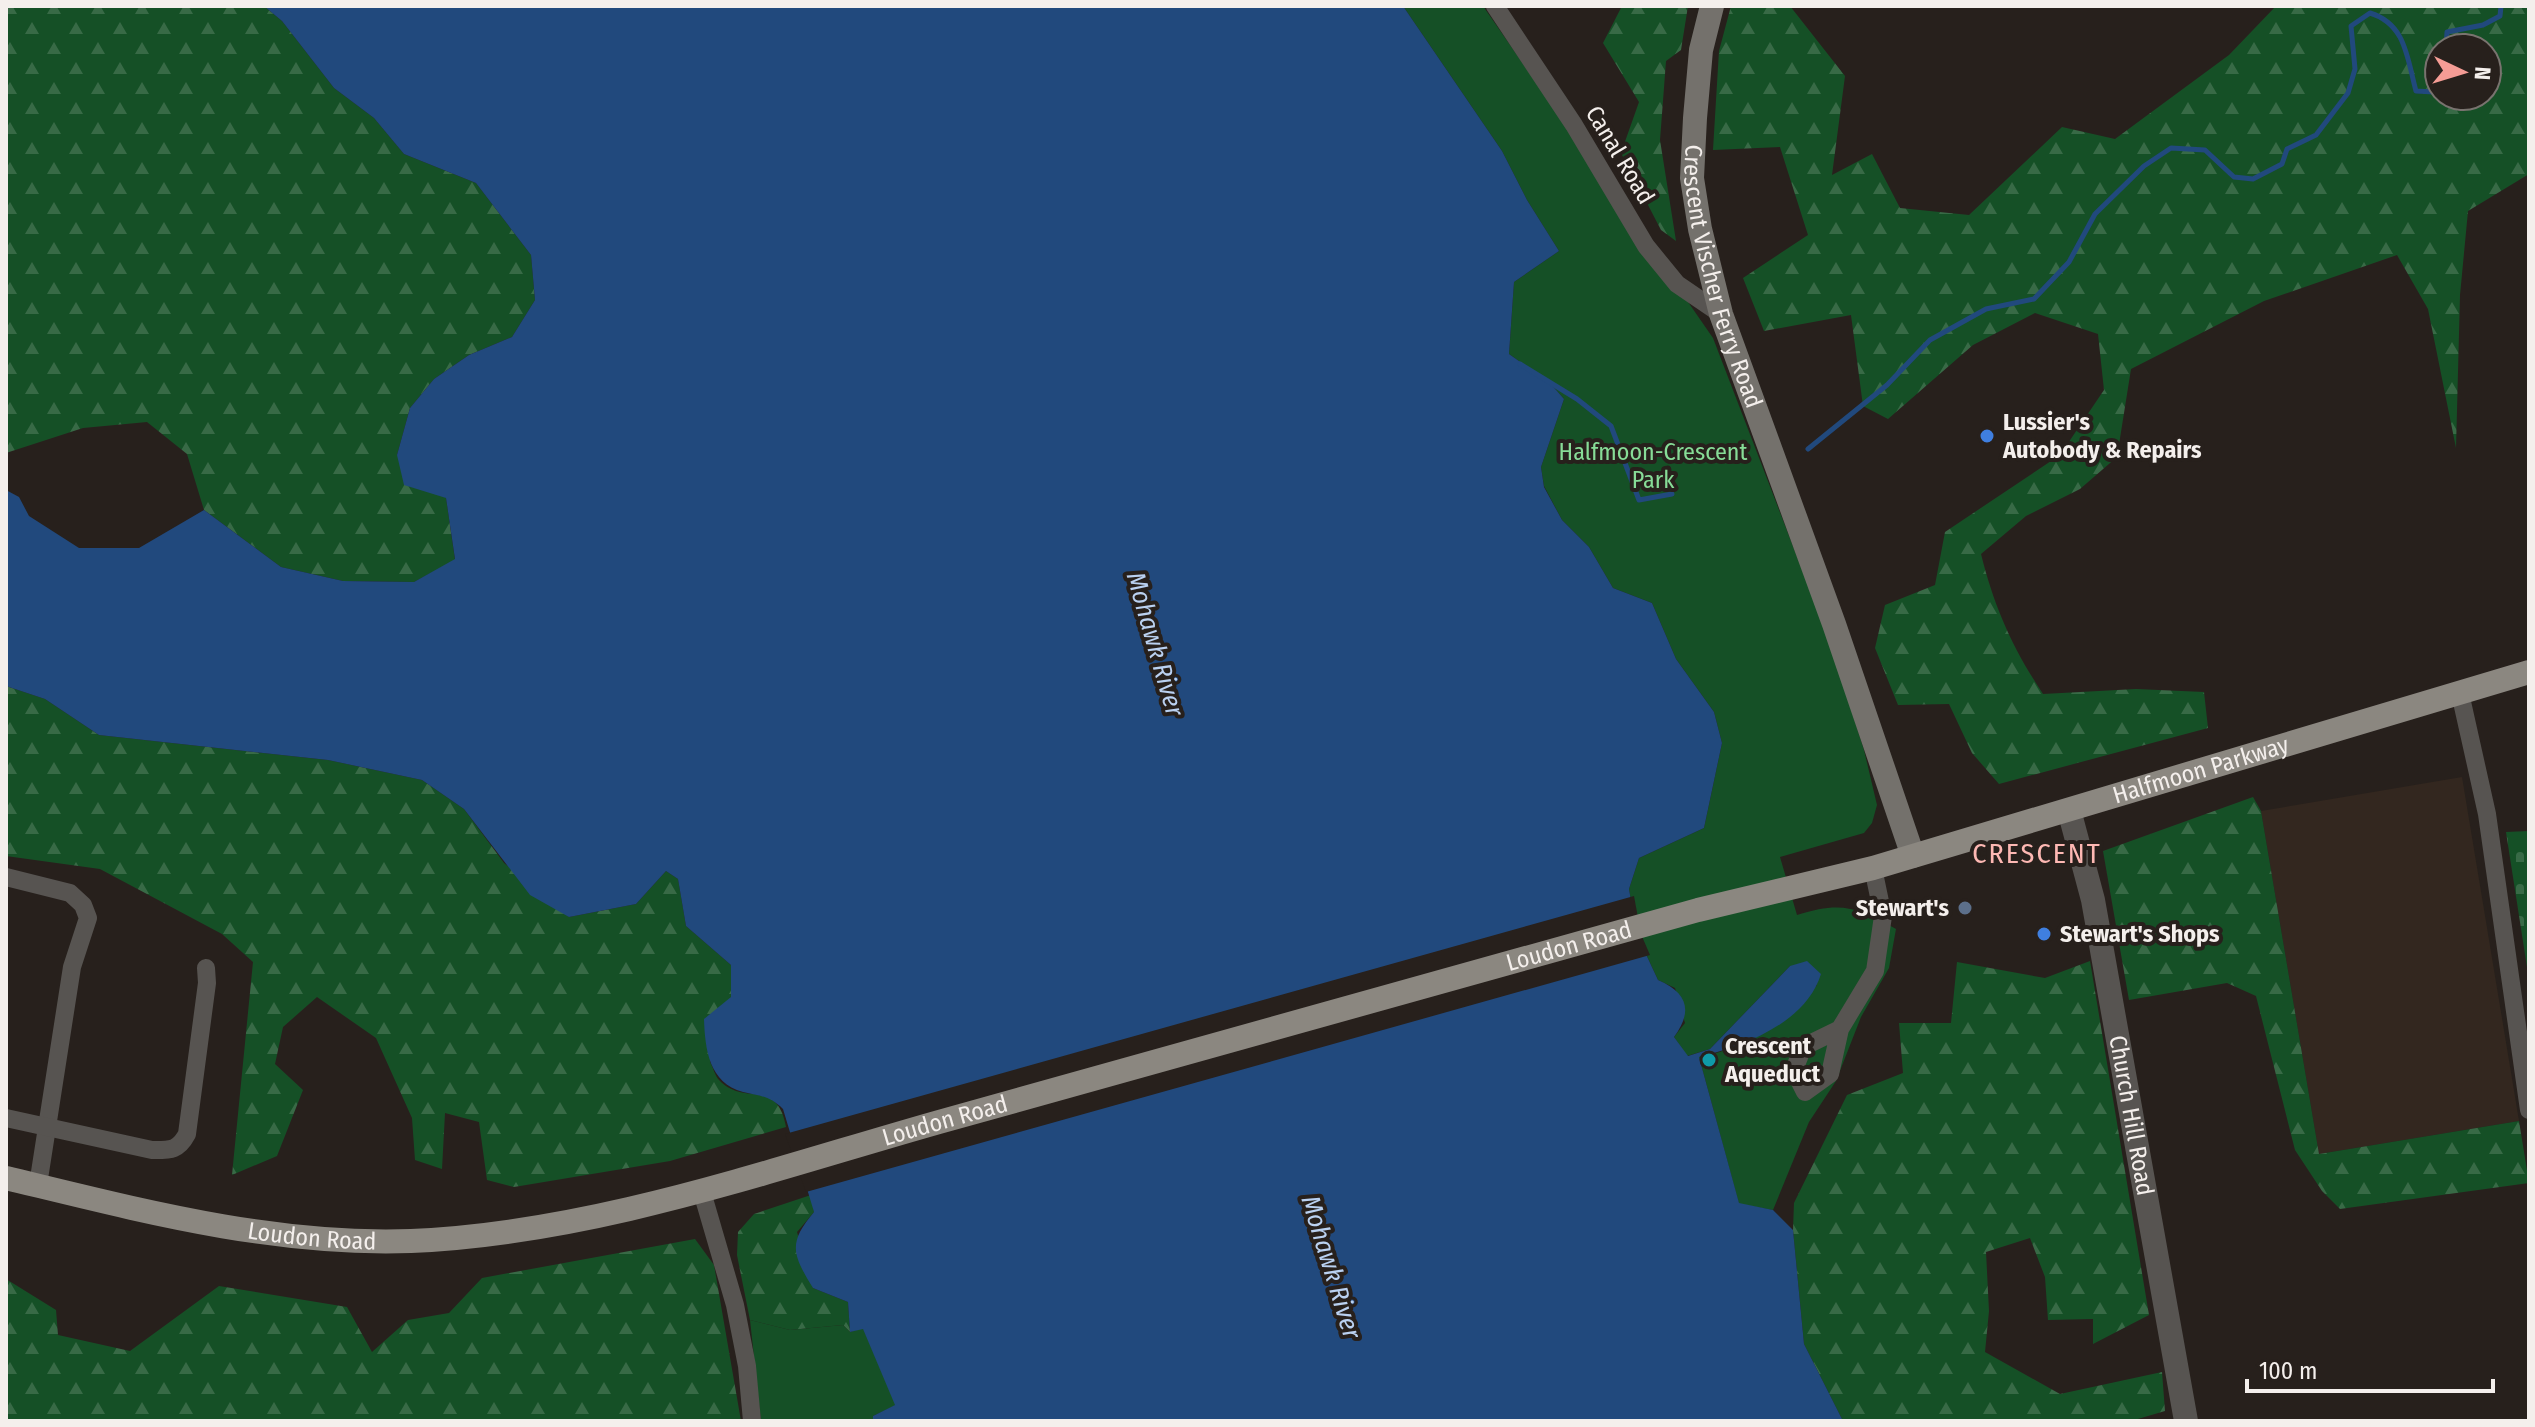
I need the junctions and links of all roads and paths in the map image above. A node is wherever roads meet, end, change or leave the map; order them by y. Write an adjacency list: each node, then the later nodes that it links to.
1 (1495, 6): 3 (street, Canal Road)
2 (1712, 6): 3 (main road, Crescent Vischer Ferry Road)
3 (1721, 314): 7 (main road, Crescent Vischer Ferry Road)
4 (2529, 672): 5 (main road, Halfmoon Parkway)
5 (2460, 693): 6 (main road, Halfmoon Parkway); 12 (street)
6 (2069, 810): 7 (main road, Halfmoon Parkway); 19 (street, Church Hill Road)
7 (1913, 856): 8 (main road, Halfmoon Parkway)
8 (1873, 868): 11 (street); 17 (main road, Loudon Road)
9 (6, 877): 14 (street)
10 (206, 968): 14 (street)
11 (1840, 1029)
12 (2529, 1110)
13 (6, 1118): 14 (street)
14 (46, 1127): 16 (street)
15 (6, 1178): 16 (main road, Loudon Road)
16 (38, 1185): 17 (main road, Loudon Road)
17 (702, 1192): 18 (street)
18 (752, 1421)
19 (2186, 1421)

